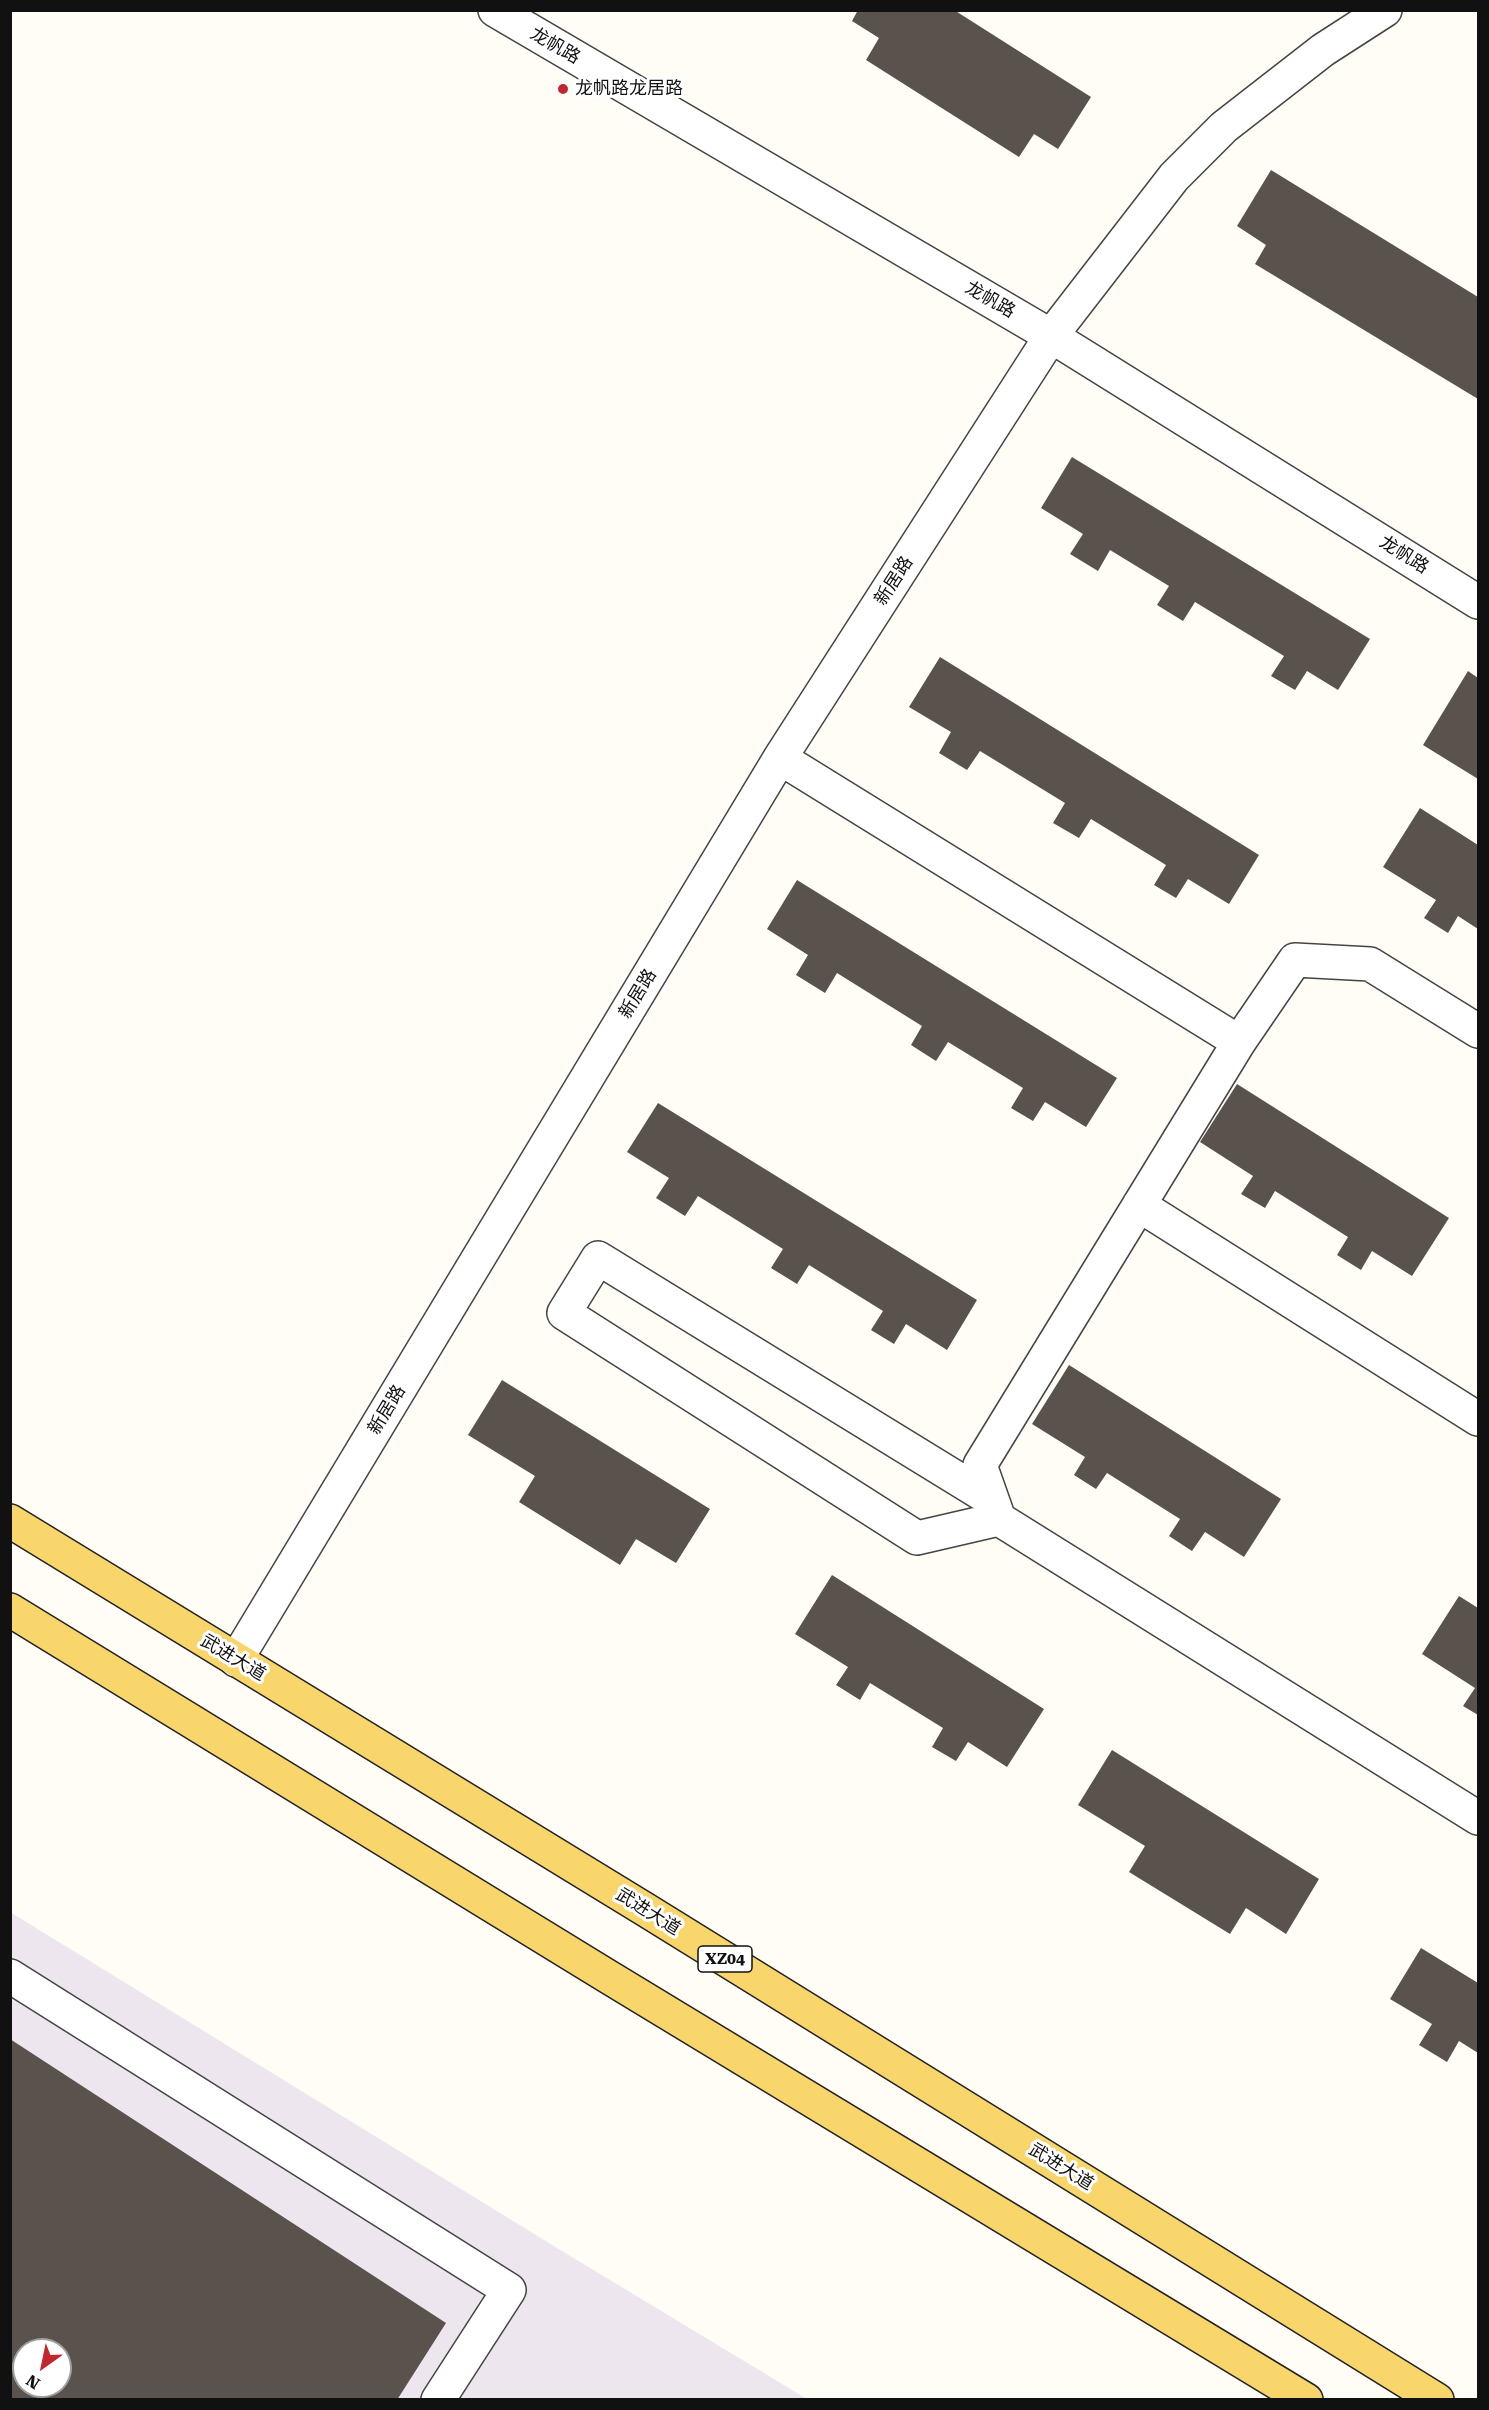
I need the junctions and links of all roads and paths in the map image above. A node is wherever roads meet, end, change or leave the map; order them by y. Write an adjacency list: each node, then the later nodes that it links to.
1 (495, 10): 3 (street, 龙帆路)
2 (1385, 10): 3 (street, 新居路)
3 (1051, 336): 4 (street, 龙帆路); 5 (street, 新居路)
4 (1479, 602)
5 (780, 758): 7 (street); 13 (street, 新居路)
6 (1479, 1031): 7 (street)
7 (1239, 1042): 8 (street)
8 (1139, 1205): 9 (street); 10 (street)
9 (1479, 1419)
10 (995, 1509): 10 (street); 14 (street)
11 (10, 1521): 13 (main road, 武进大道 / XZ04)
12 (10, 1610): 17 (main road)
13 (236, 1660): 18 (main road, 武进大道 / XZ04)
14 (1479, 1818)
15 (10, 1976): 16 (street)
16 (438, 2400)
17 (1306, 2400)
18 (1437, 2400)

